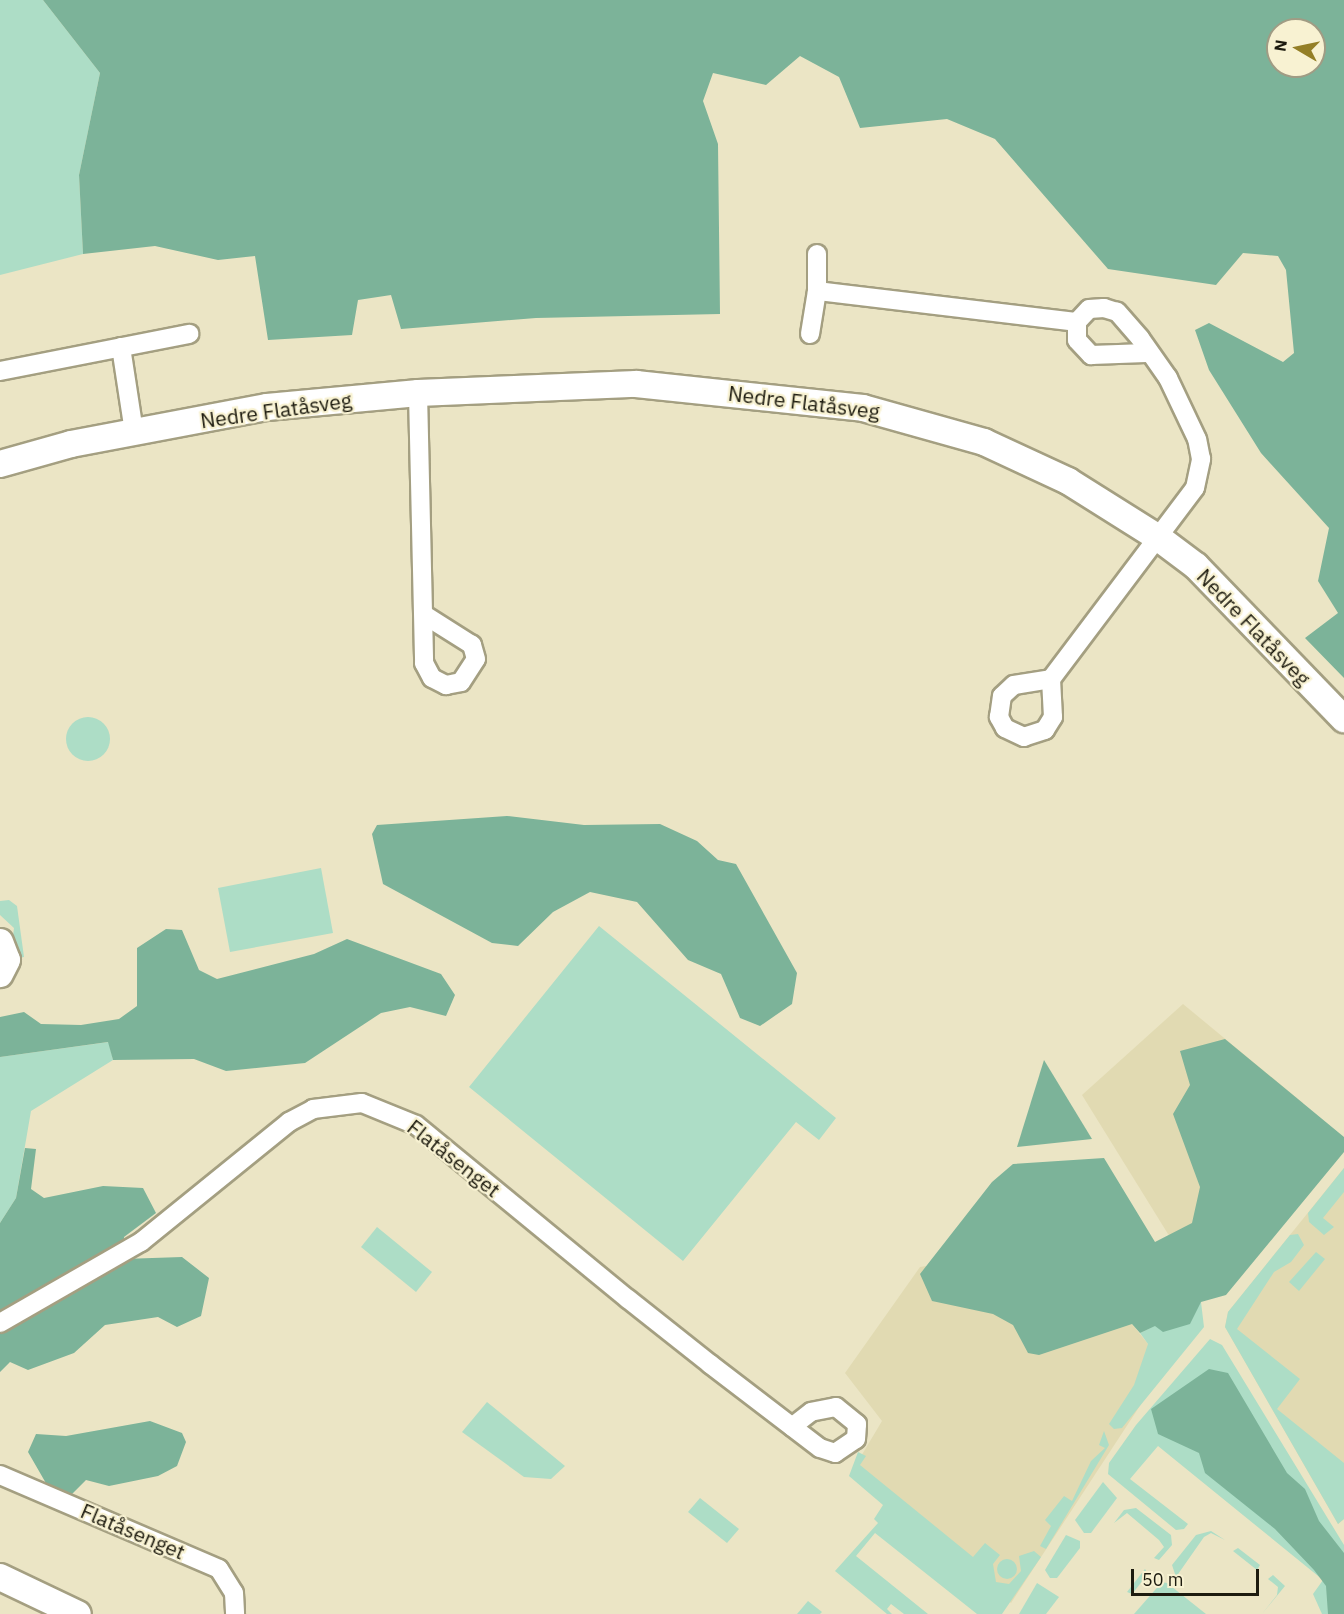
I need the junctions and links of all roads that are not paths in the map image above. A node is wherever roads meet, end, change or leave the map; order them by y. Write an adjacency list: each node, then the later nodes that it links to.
1 (817, 254): 2 (street)
2 (818, 291): 3 (street); 4 (street)
3 (1077, 322): 7 (street); 7 (street)
4 (810, 333)
5 (189, 334): 6 (street)
6 (121, 347): 8 (street); 10 (street)
7 (1146, 353): 12 (street)
8 (0, 371)
9 (418, 393): 10 (street, Nedre Flatåsveg); 12 (street, Nedre Flatåsveg); 13 (street)
10 (134, 432): 11 (street, Nedre Flatåsveg)
11 (0, 464)
12 (1160, 539): 14 (street); 15 (street, Nedre Flatåsveg)
13 (426, 616)
14 (1051, 679)
15 (1344, 719)
16 (0, 942): 17 (street)
17 (0, 974)
18 (0, 1323): 19 (street, Flatåsenget)
19 (792, 1427)
20 (0, 1475): 23 (street, Flatåsenget)
21 (0, 1577): 22 (street)
22 (78, 1614)
23 (235, 1614)

